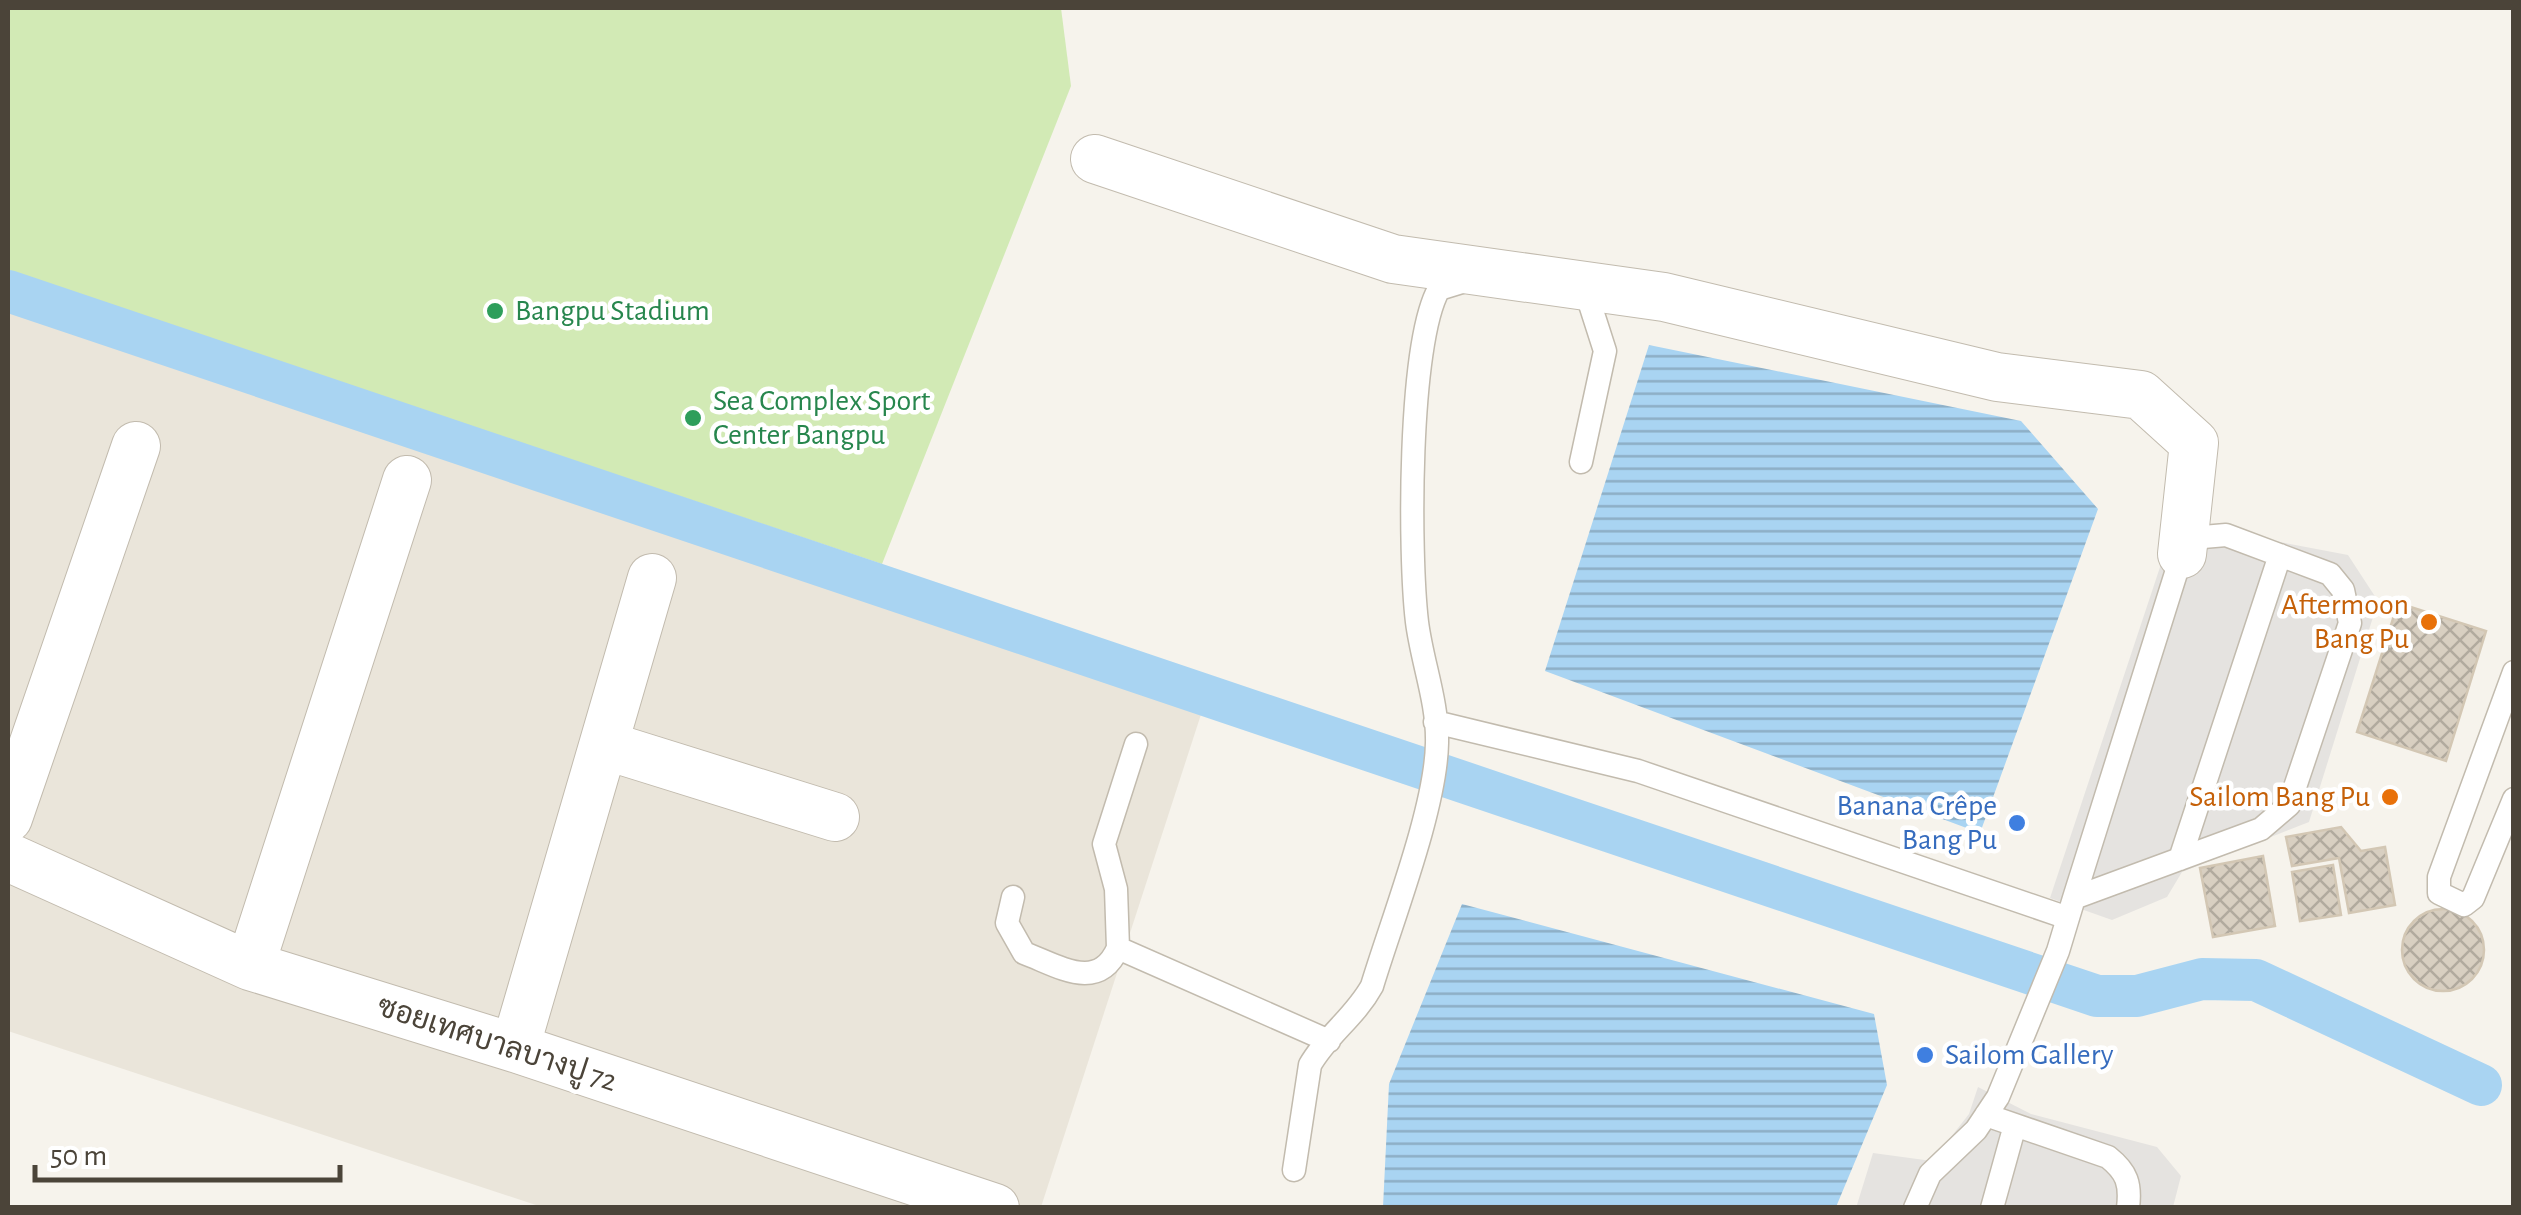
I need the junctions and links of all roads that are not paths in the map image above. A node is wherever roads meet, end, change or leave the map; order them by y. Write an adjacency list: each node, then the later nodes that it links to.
1 (1095, 160): 5 (street)
2 (136, 446): 14 (street)
3 (1581, 462): 9 (lane)
4 (407, 480): 20 (street)
5 (2182, 554): 6 (lane); 18 (lane)
6 (2280, 554): 16 (lane); 16 (lane)
7 (652, 578): 11 (street)
8 (2514, 672): 12 (lane)
9 (1435, 722): 18 (lane); 21 (lane)
10 (1136, 744): 19 (lane)
11 (604, 745): 13 (street); 22 (street)
12 (2514, 799)
13 (835, 817)
14 (8, 818)
15 (8, 857): 20 (street, ซอยเทศบาลบางปู 72)
16 (2180, 859): 18 (lane)
17 (1012, 897): 19 (lane)
18 (2071, 908): 23 (lane)
19 (1118, 948): 21 (lane)
20 (250, 966): 22 (street, ซอยเทศบาลบางปู 72)
21 (1329, 1040): 25 (lane)
22 (514, 1048): 26 (street, ซอยเทศบาลบางปู 72)
23 (1986, 1115): 24 (lane); 27 (lane)
24 (2016, 1125): 28 (lane); 29 (lane)
25 (1294, 1170)
26 (995, 1208)
27 (1915, 1208)
28 (1992, 1208)
29 (2128, 1208)

